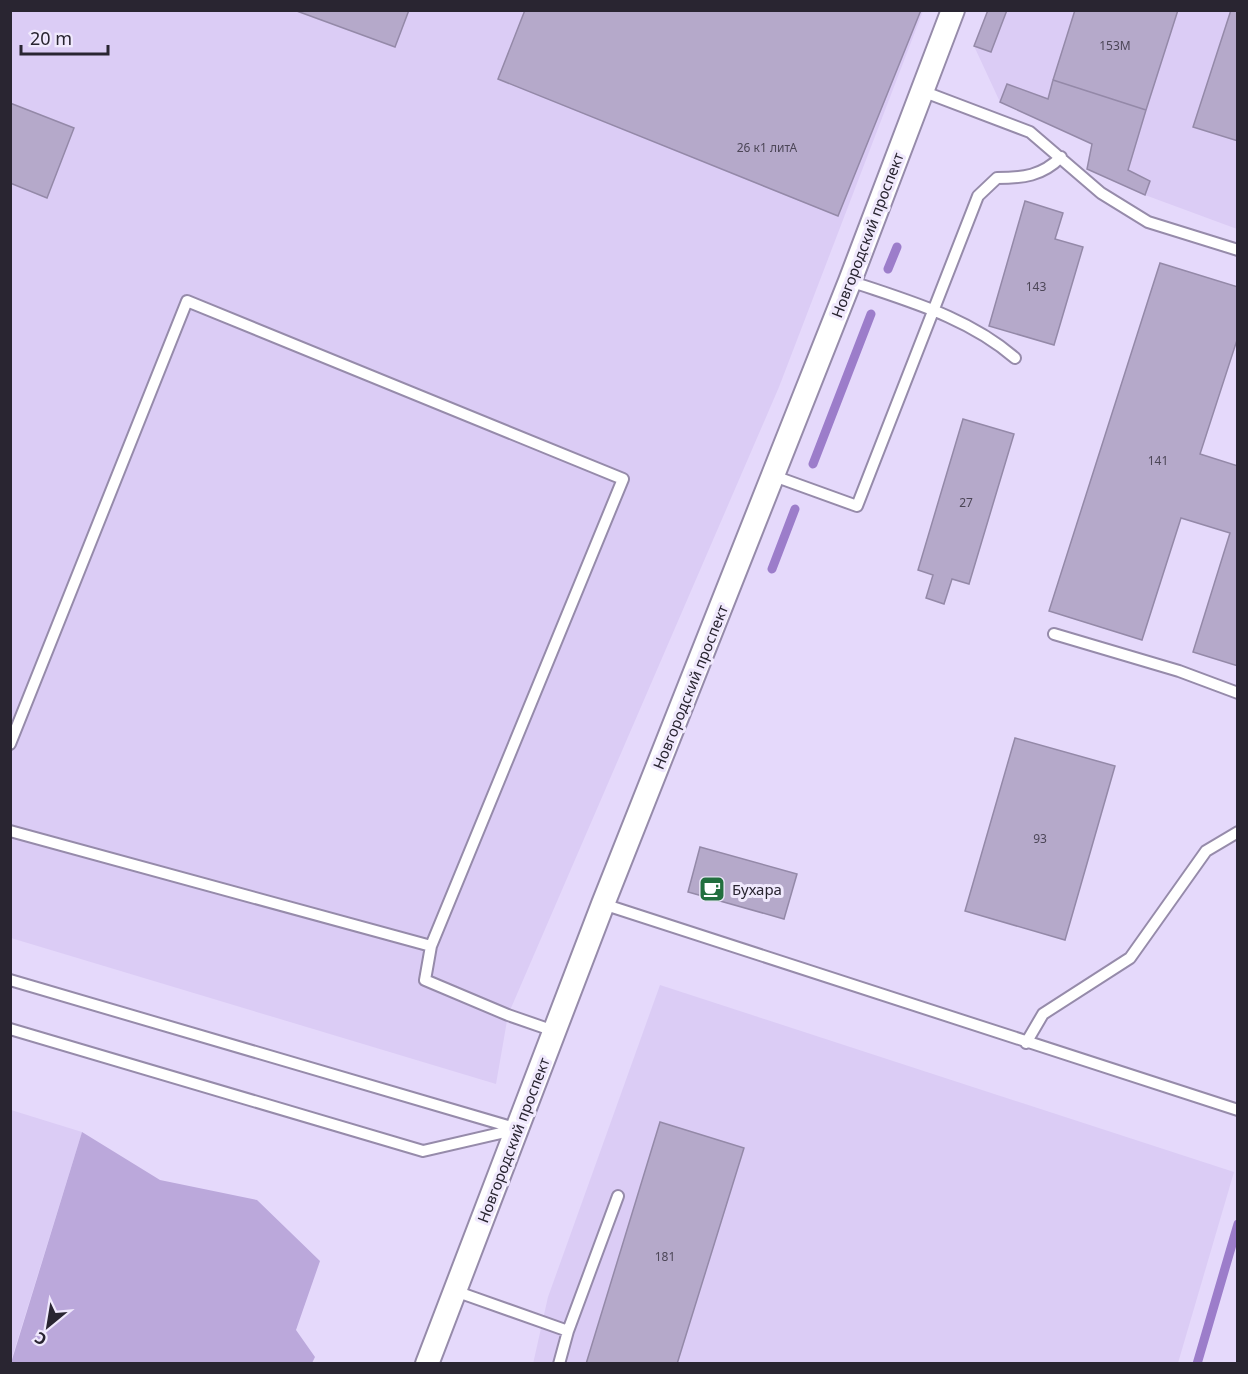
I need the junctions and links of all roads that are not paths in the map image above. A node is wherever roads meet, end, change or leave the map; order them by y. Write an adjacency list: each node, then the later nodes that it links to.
1 (953, 10): 2 (street, Новгородский проспект)
2 (922, 91): 3 (lane); 5 (street, Новгородский проспект)
3 (1060, 158): 4 (lane); 6 (lane)
4 (1238, 250)
5 (850, 281): 6 (lane); 8 (street, Новгородский проспект)
6 (933, 310): 7 (lane); 8 (lane)
7 (1015, 358)
8 (774, 476): 14 (street, Новгородский проспект)
9 (1054, 634): 10 (lane)
10 (1238, 693)
11 (10, 744): 15 (lane)
12 (10, 831): 15 (lane)
13 (1238, 832): 19 (lane)
14 (603, 904): 18 (street, Новгородский проспект); 19 (lane)
15 (431, 946): 18 (lane)
16 (10, 980): 21 (lane)
17 (10, 1029): 21 (lane)
18 (554, 1031): 21 (street, Новгородский проспект)
19 (1026, 1043): 20 (lane)
20 (1238, 1110)
21 (518, 1129): 23 (street, Новгородский проспект)
22 (618, 1196): 24 (lane)
23 (455, 1291): 24 (lane); 25 (street, Новгородский проспект)
24 (568, 1331): 26 (lane)
25 (427, 1364)
26 (559, 1364)

